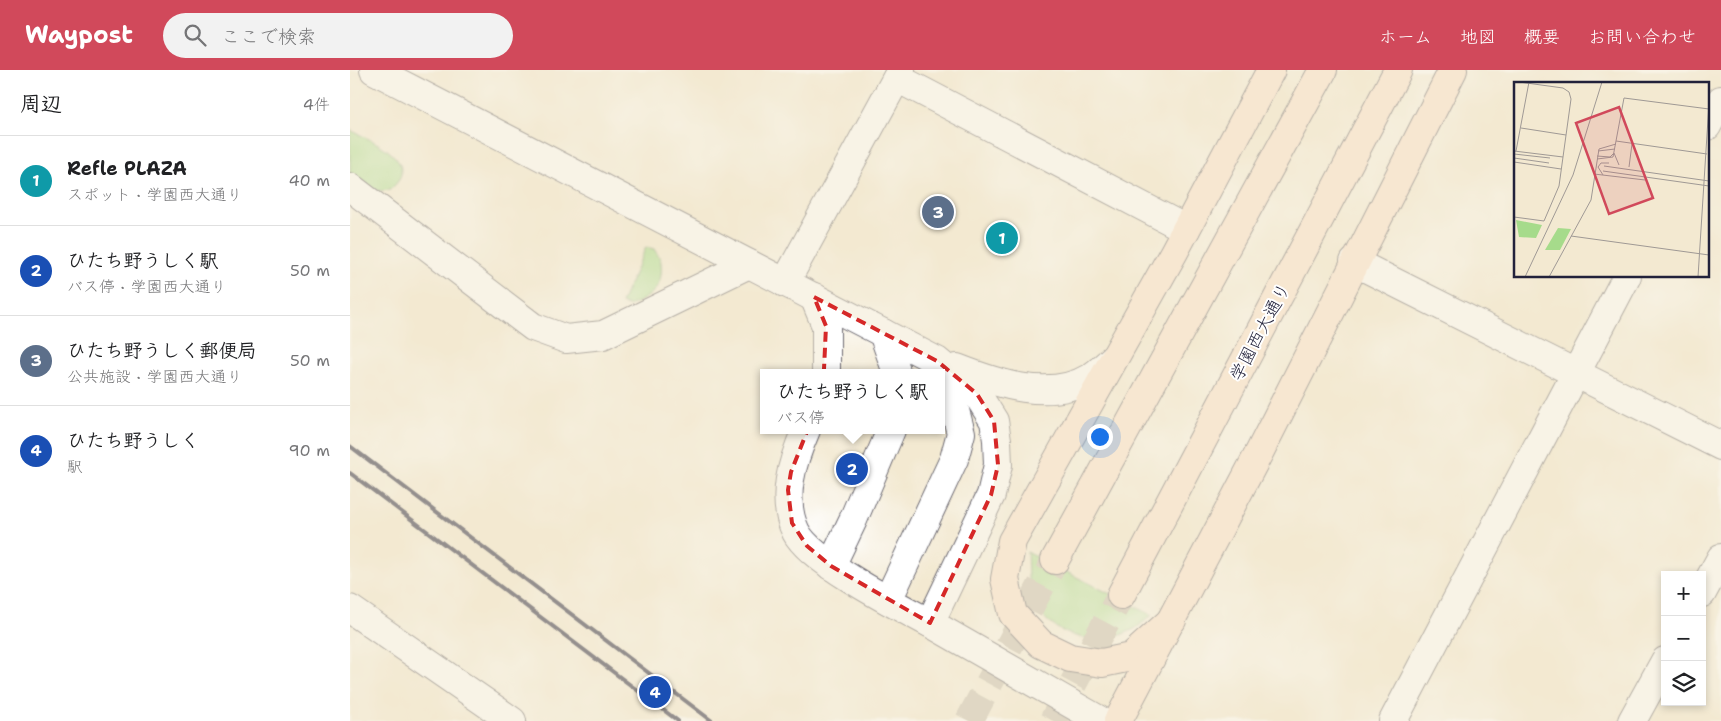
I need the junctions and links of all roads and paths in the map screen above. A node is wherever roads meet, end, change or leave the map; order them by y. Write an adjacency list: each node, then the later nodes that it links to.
1 (374, 70): 12 (street)
2 (1271, 70): 10 (main road)
3 (1323, 70): 28 (main road)
4 (1398, 70): 31 (main road, 学園西大通り)
5 (1453, 70): 11 (main road)
6 (899, 74): 10 (street); 14 (street)
7 (1721, 100): 8 (street)
8 (1708, 124)
9 (350, 187): 12 (street)
10 (1186, 229): 17 (main road)
11 (1354, 262): 22 (street); 34 (main road)
12 (749, 264): 14 (street)
13 (1626, 278): 22 (street)
14 (785, 283): 15 (street)
15 (814, 298): 16 (street); 19 (street)
16 (883, 333): 18 (street); 20 (street)
17 (1114, 358): 18 (street); 34 (main road)
18 (937, 361): 21 (street); 35 (street)
19 (826, 369)
20 (895, 369)
21 (940, 369)
22 (1575, 373): 26 (street); 40 (street)
23 (945, 380): 32 (street)
24 (805, 434): 29 (street)
25 (888, 434): 29 (street)
26 (1721, 446)
27 (1721, 558): 30 (street)
28 (1055, 560)
29 (831, 566): 32 (street)
30 (1706, 586)
31 (1121, 595)
32 (888, 600): 35 (street)
33 (350, 609): 37 (street)
34 (1172, 620): 39 (main road)
35 (930, 623): 38 (street)
36 (1661, 669): 41 (street)
37 (512, 721)
38 (1102, 721)
39 (1118, 721)
40 (1393, 721)
41 (1632, 721)

